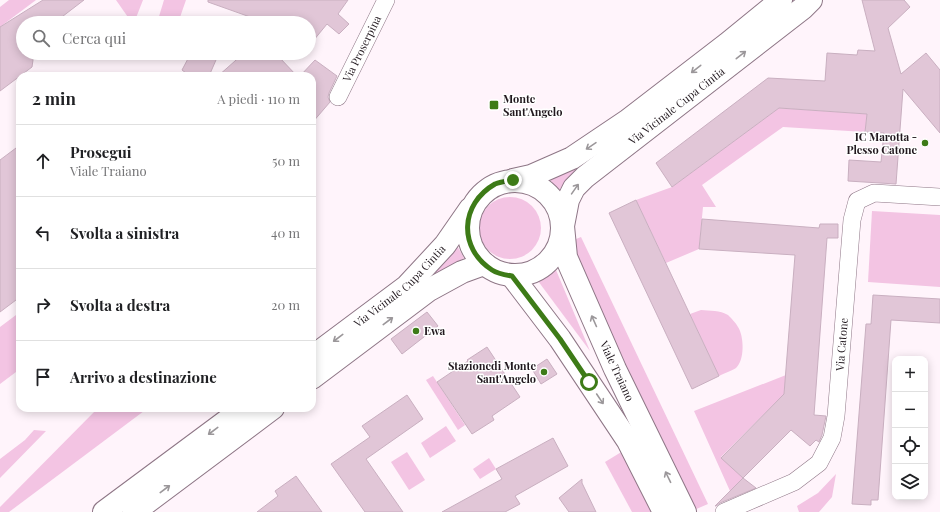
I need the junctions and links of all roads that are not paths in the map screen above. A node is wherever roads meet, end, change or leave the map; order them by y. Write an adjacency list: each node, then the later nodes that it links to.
1 (386, 0): 4 (street, Via Proserpina)
2 (781, 0): 5 (main road, Via Vicinale Cupa Cintia, one-way to 5)
3 (811, 0): 8 (main road, Via Vicinale Cupa Cintia, one-way to 3)
4 (338, 97)
5 (513, 180): 7 (main road); 8 (main road)
6 (940, 197): 19 (street, Via Catone)
7 (474, 203): 9 (main road); 11 (main road, Via Vicinale Cupa Cintia, one-way to 11)
8 (563, 226): 10 (main road); 18 (main road, Viale Traiano, one-way to 8)
9 (484, 264): 10 (main road); 12 (main road, Via Vicinale Cupa Cintia, one-way to 9)
10 (512, 276): 17 (main road, one-way to 17)
11 (316, 354)
12 (316, 375)
13 (239, 412): 15 (main road, one-way to 15)
14 (267, 412): 16 (main road, one-way to 14)
15 (104, 512)
16 (134, 512)
17 (664, 512)
18 (685, 512)
19 (724, 512)

